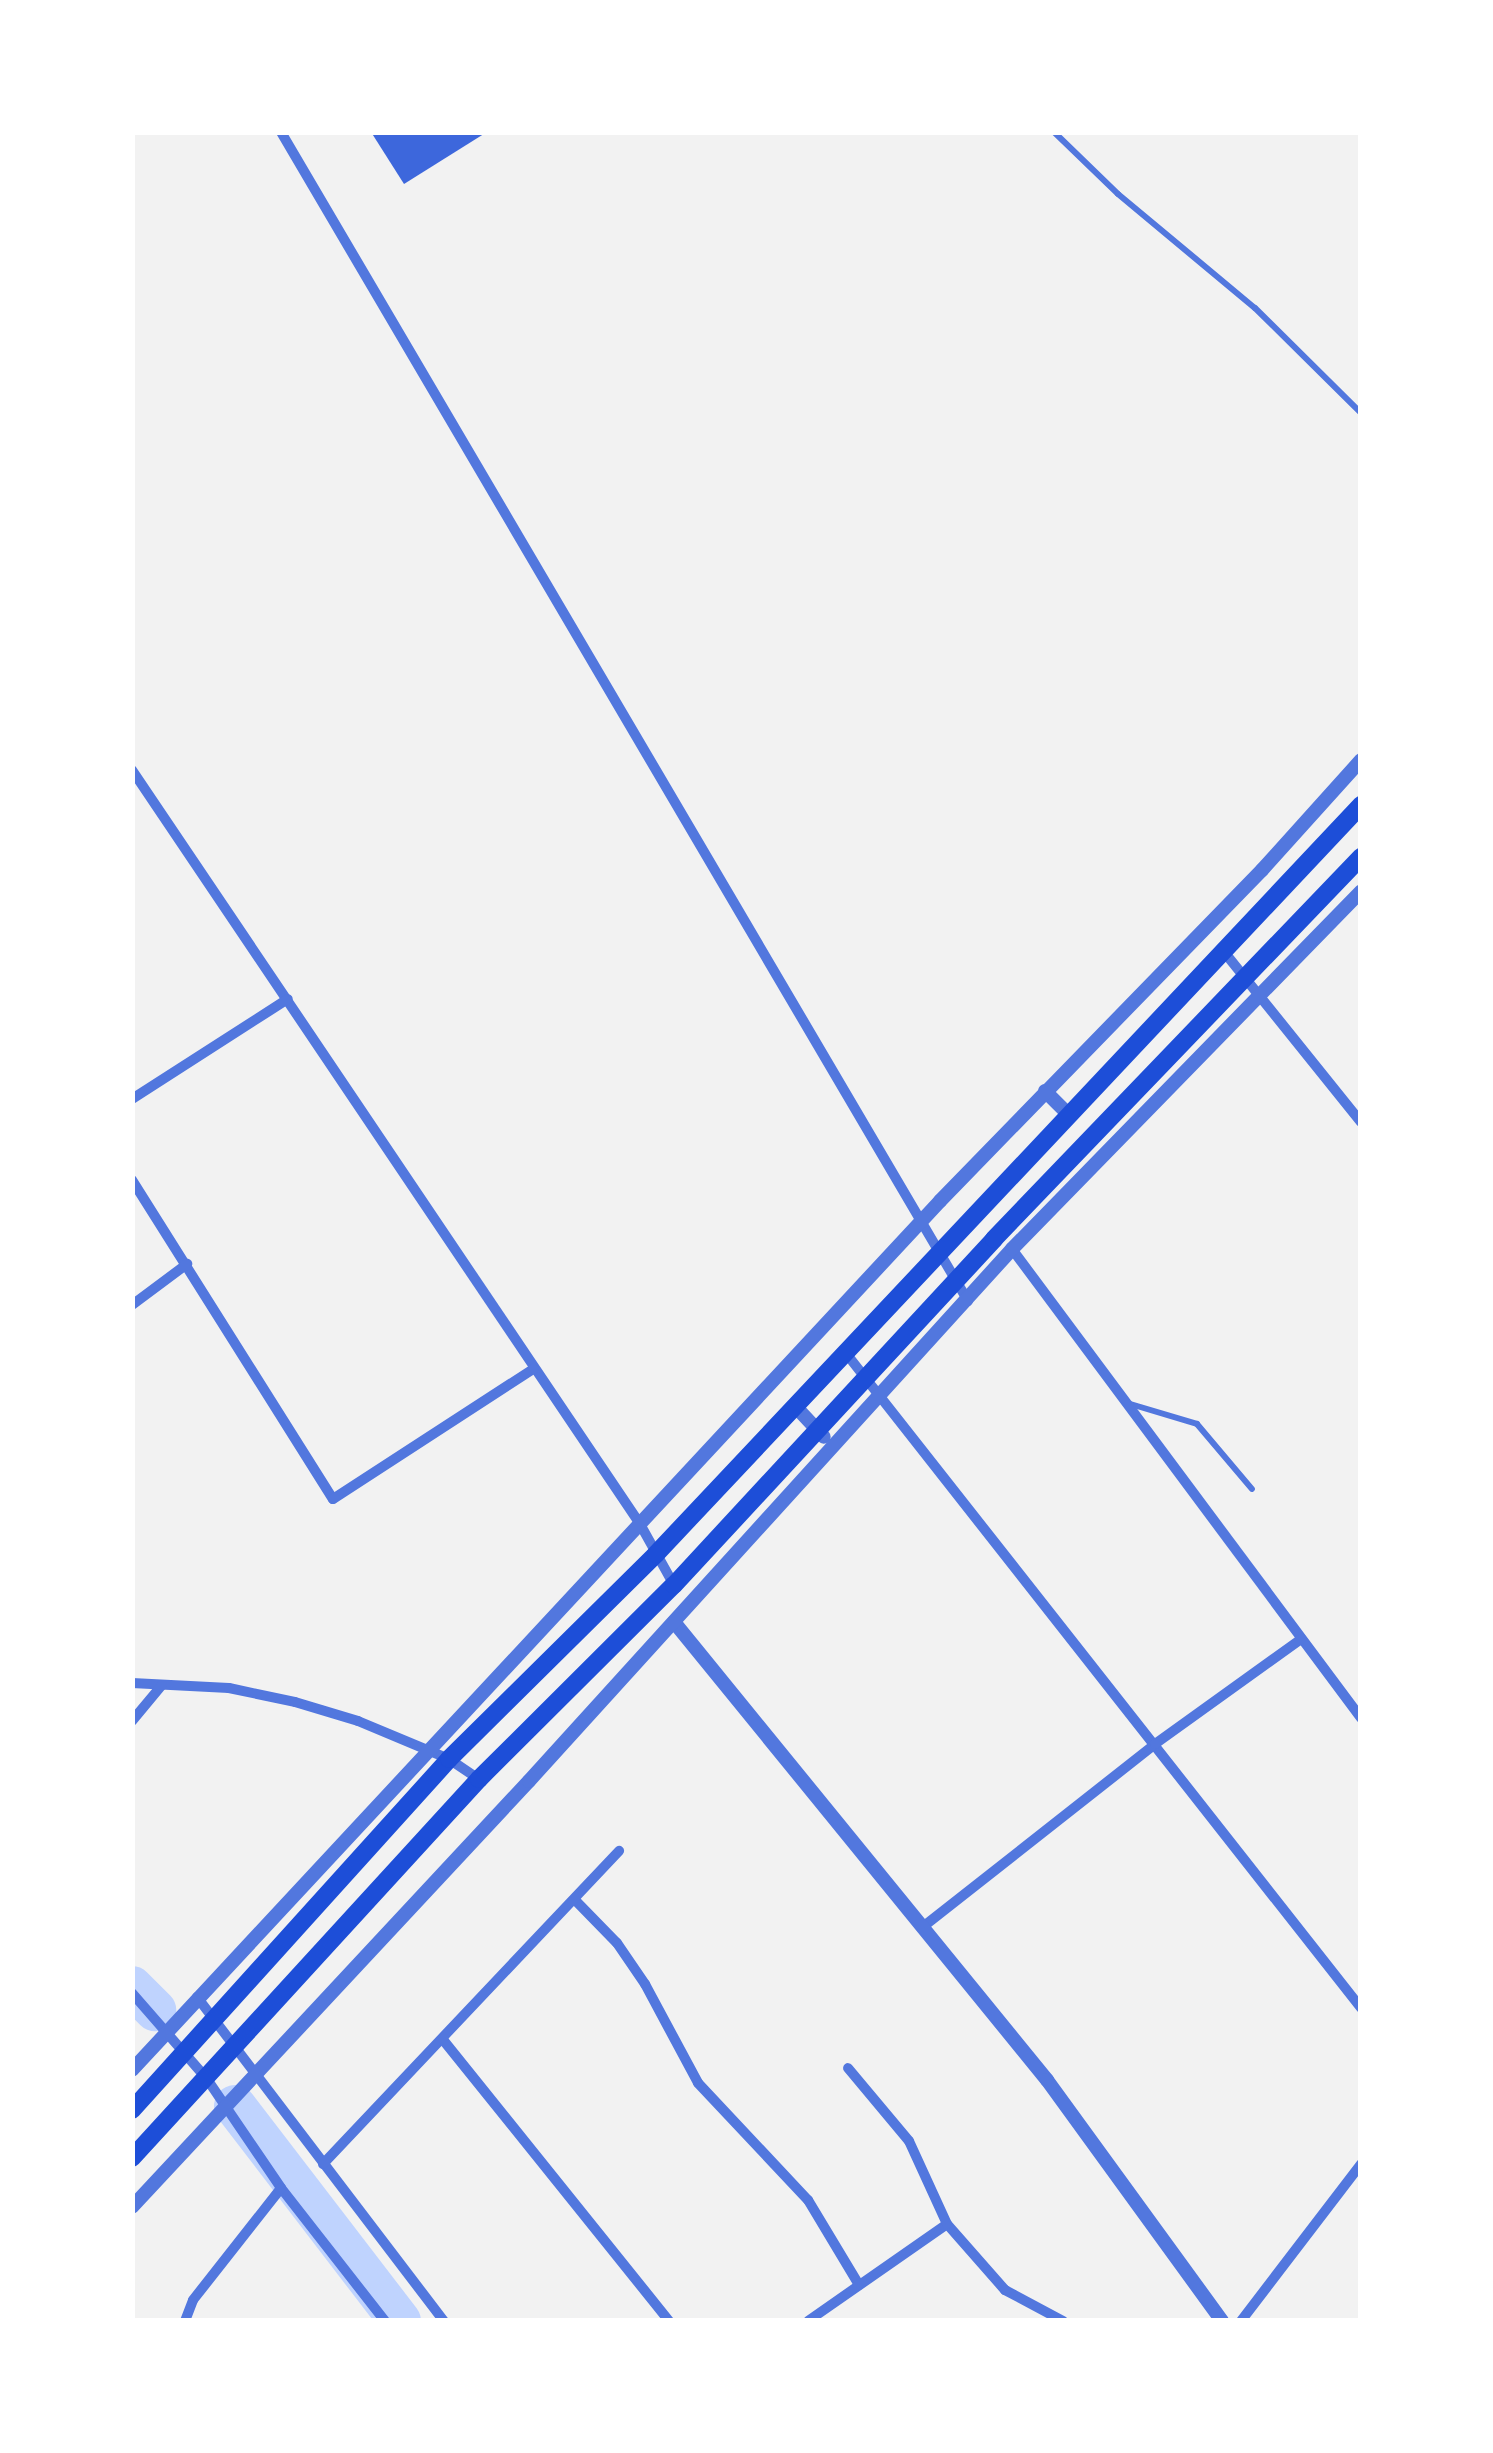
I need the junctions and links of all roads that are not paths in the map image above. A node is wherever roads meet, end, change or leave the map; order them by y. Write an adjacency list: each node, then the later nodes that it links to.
1 (281, 132): 19 (street)
2 (1054, 132): 3 (lane)
3 (1361, 413)
4 (1361, 760): 13 (street)
5 (132, 770): 12 (street)
6 (1361, 805): 9 (main road)
7 (1361, 857): 10 (main road)
8 (1361, 891): 11 (street)
9 (1225, 953): 10 (street); 15 (main road)
10 (1248, 978): 11 (street); 18 (main road)
11 (1262, 996): 16 (street); 18 (street)
12 (288, 999): 14 (street); 27 (street)
13 (1045, 1091): 15 (street); 19 (street)
14 (132, 1099)
15 (1069, 1115): 21 (main road)
16 (1361, 1122)
17 (132, 1180): 22 (street)
18 (1066, 1180): 20 (street); 23 (main road)
19 (921, 1221): 21 (street); 35 (street)
20 (1012, 1249): 24 (street); 30 (street)
21 (939, 1250): 23 (street); 26 (main road)
22 (187, 1264): 25 (street); 27 (street)
23 (956, 1282): 24 (street); 28 (main road)
24 (968, 1301): 29 (street)
25 (132, 1305)
26 (844, 1352): 28 (street); 31 (main road)
27 (533, 1369): 35 (street)
28 (864, 1379): 29 (street); 32 (main road)
29 (878, 1395): 33 (street); 44 (street)
30 (1126, 1403): 34 (lane); 39 (street)
31 (795, 1406): 32 (street); 36 (main road)
32 (818, 1430): 33 (street); 37 (main road)
33 (832, 1445): 38 (street)
34 (1252, 1489)
35 (640, 1524): 36 (street); 45 (street)
36 (656, 1555): 37 (street); 46 (main road)
37 (674, 1585): 47 (main road)
38 (674, 1622): 50 (street); 61 (street)
39 (1301, 1639): 42 (street); 44 (street)
40 (132, 1683): 41 (street)
41 (162, 1685): 43 (street); 45 (street)
42 (1361, 1718)
43 (132, 1721)
44 (1155, 1744): 50 (street); 53 (street)
45 (427, 1751): 46 (street); 52 (street)
46 (449, 1760): 47 (street); 54 (main road)
47 (479, 1779): 57 (main road)
48 (620, 1851): 49 (street)
49 (575, 1900): 56 (street); 71 (street)
50 (924, 1926): 78 (street)
51 (132, 1993): 55 (street)
52 (196, 1997): 54 (street); 55 (street)
53 (1361, 2008)
54 (217, 2022): 57 (street); 58 (main road)
55 (168, 2031): 58 (street); 60 (street)
56 (444, 2041): 66 (street); 75 (street)
57 (235, 2050): 61 (street); 62 (main road)
58 (186, 2052): 62 (street); 64 (main road)
59 (848, 2068): 70 (street)
60 (132, 2070)
61 (255, 2078): 63 (street); 66 (street)
62 (207, 2079): 63 (street); 65 (main road)
63 (228, 2107): 68 (street); 69 (street)
64 (132, 2110)
65 (132, 2158)
66 (323, 2164): 74 (street)
67 (1361, 2164): 79 (street)
68 (280, 2188): 72 (street); 73 (street)
69 (132, 2207)
70 (947, 2224): 71 (street); 77 (street)
71 (859, 2285): 76 (street)
72 (185, 2321)
73 (385, 2321)
74 (444, 2321)
75 (668, 2321)
76 (808, 2321)
77 (1063, 2321)
78 (1222, 2321)
79 (1241, 2321)

